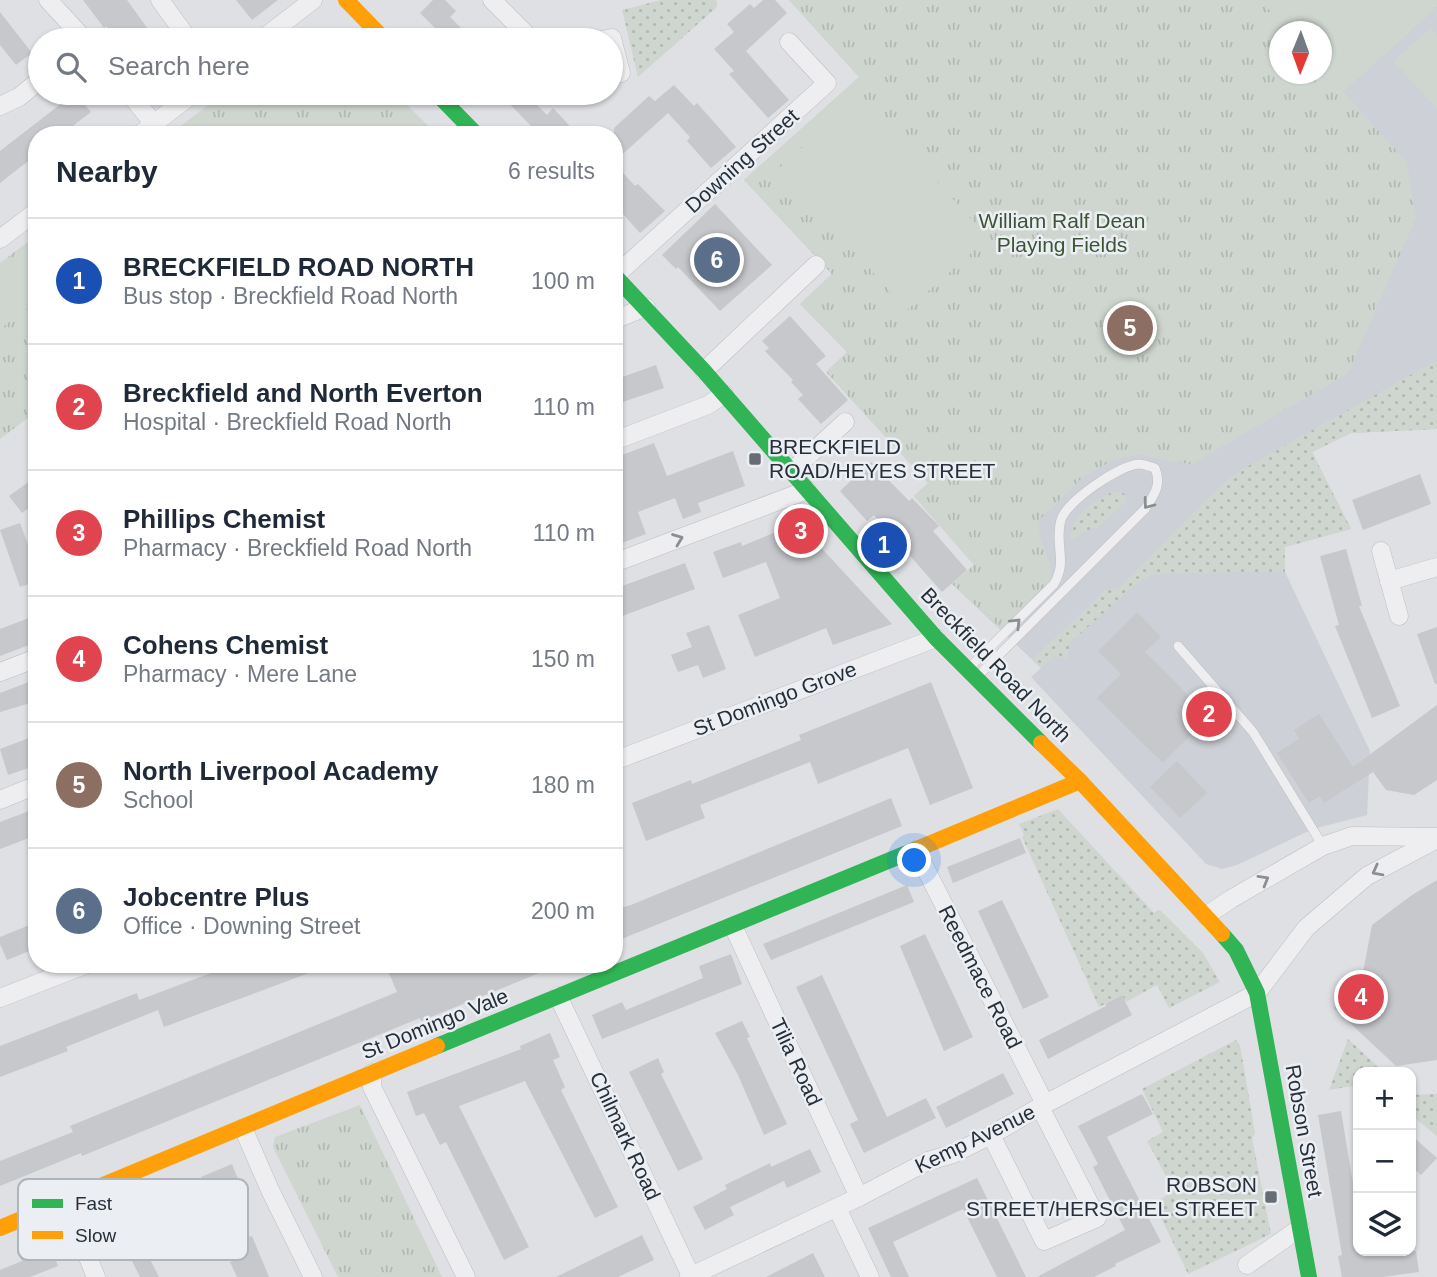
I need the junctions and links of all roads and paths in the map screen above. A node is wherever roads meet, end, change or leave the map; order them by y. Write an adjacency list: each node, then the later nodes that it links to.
1 (48, 0): 6 (street)
2 (160, 0): 7 (street)
3 (313, 0): 8 (street)
4 (347, 0): 9 (street)
5 (492, 0): 10 (street)
6 (74, 28)
7 (180, 28)
8 (277, 28)
9 (374, 28)
10 (520, 28)
11 (789, 42): 23 (street, Downing Street)
12 (28, 90): 13 (street)
13 (1, 105)
14 (139, 105): 17 (street)
15 (179, 105): 17 (street)
16 (448, 105): 19 (street)
17 (154, 124): 18 (street)
18 (151, 126)
19 (468, 126)
20 (28, 218): 21 (street)
21 (0, 239)
22 (816, 265): 27 (street)
23 (623, 269)
24 (623, 284): 25 (street, Breckfield Road North)
25 (646, 307): 26 (street); 27 (street, Breckfield Road North)
26 (623, 316)
27 (704, 370): 28 (street, Breckfield Road North)
28 (724, 394): 30 (street); 31 (street, Breckfield Road North)
29 (845, 422): 31 (street)
30 (623, 438)
31 (792, 471): 32 (street, Breckfield Road North)
32 (807, 490): 34 (street, one-way to 32); 38 (street, Breckfield Road North)
33 (1381, 551): 36 (street)
34 (623, 560)
35 (1437, 567): 36 (street)
36 (1389, 581): 37 (street)
37 (1399, 616)
38 (936, 638): 42 (street, Breckfield Road North); 43 (street, St Domingo Grove)
39 (1178, 646): 48 (lane)
40 (28, 661): 41 (street)
41 (0, 672)
42 (971, 675): 42 (lane, one-way to 42); 44 (street, Breckfield Road North)
43 (623, 758)
44 (1080, 781): 49 (street, St Domingo Vale); 50 (street, Breckfield Road North)
45 (28, 788): 46 (street)
46 (0, 799)
47 (1437, 838): 48 (street); 55 (street, one-way to 55)
48 (1323, 846): 50 (street, one-way to 48)
49 (916, 850): 51 (street, St Domingo Vale); 59 (street, Reedmace Road)
50 (1206, 916): 55 (street, Breckfield Road North)
51 (733, 926): 52 (street, St Domingo Vale); 63 (street, Tilia Road)
52 (623, 970)
53 (64, 973): 57 (street)
54 (616, 973): 56 (street, St Domingo Vale)
55 (1256, 993): 59 (street, Kemp Avenue); 67 (street, Robson Street)
56 (558, 996): 58 (street, St Domingo Vale); 73 (street, Chilmark Road)
57 (0, 998)
58 (372, 1073): 60 (street, St Domingo Vale); 72 (street)
59 (1042, 1105): 61 (street, Kemp Avenue); 61 (street, Reedmace Road)
60 (243, 1128): 62 (street, St Domingo Vale); 71 (street)
61 (991, 1135): 63 (street, Kemp Avenue)
62 (119, 1179)
63 (859, 1198): 64 (street, Kemp Avenue)
64 (837, 1208): 73 (street, Kemp Avenue); 74 (street)
65 (18, 1221): 66 (street, St Domingo Vale)
66 (0, 1228)
67 (1300, 1228): 69 (street); 75 (street, Robson Street)
68 (89, 1260): 70 (street)
69 (1247, 1265)
70 (96, 1277)
71 (313, 1277)
72 (466, 1277)
73 (690, 1277)
74 (870, 1277)
75 (1309, 1277)

